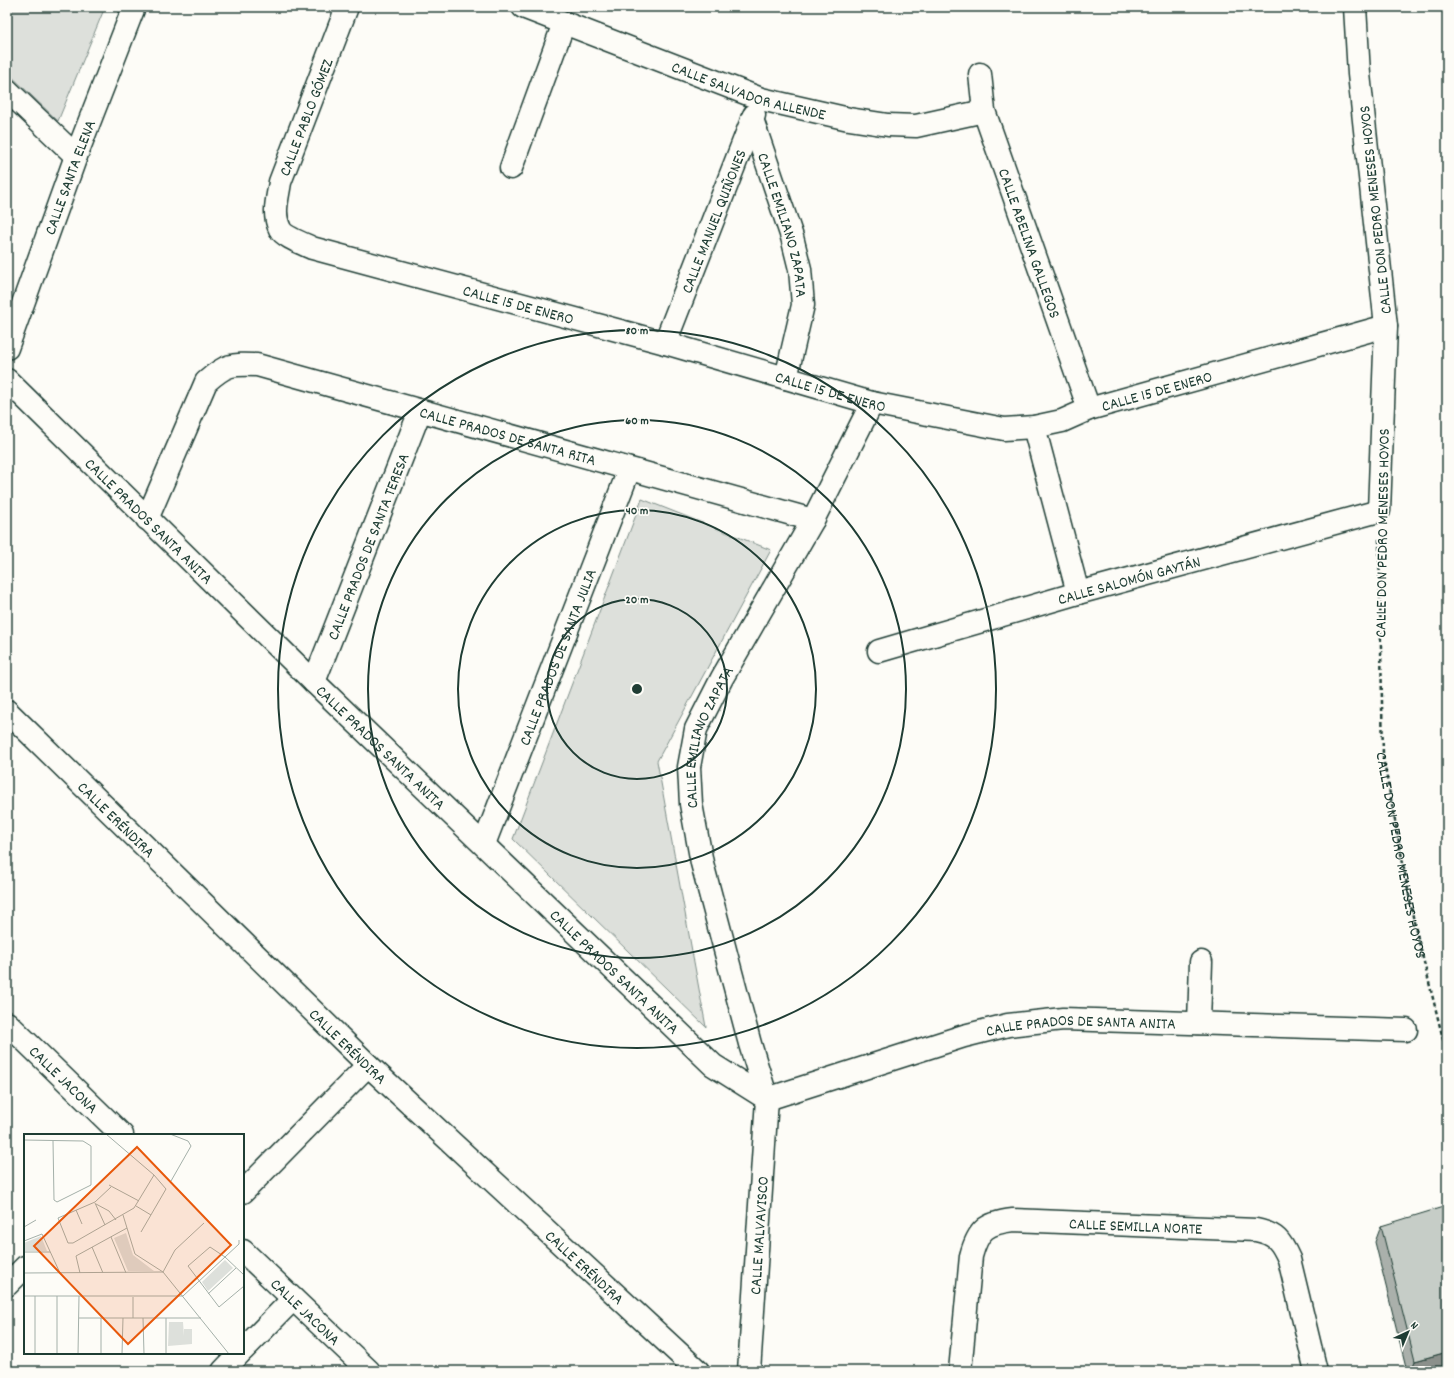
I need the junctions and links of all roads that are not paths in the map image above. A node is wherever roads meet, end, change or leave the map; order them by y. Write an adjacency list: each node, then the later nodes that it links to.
1 (134, 7): 11 (street, CALLE SANTA ELENA)
2 (347, 7): 13 (street, CALLE PABLO GÓMEZ)
3 (524, 7): 5 (street, CALLE SALVADOR ALLENDE)
4 (1355, 7): 14 (street, CALLE DON PEDRO MENESES HOYOS)
5 (564, 23): 8 (street, CALLE SALVADOR ALLENDE); 12 (street)
6 (980, 74): 9 (street, CALLE ABELINA GALLEGOS)
7 (7, 90): 11 (street)
8 (761, 99): 9 (street, CALLE SALVADOR ALLENDE); 10 (street, CALLE MANUEL QUIÑONES)
9 (984, 111): 20 (street, CALLE ABELINA GALLEGOS)
10 (752, 119): 15 (street, CALLE MANUEL QUIÑONES); 17 (street, CALLE EMILIANO ZAPATA)
11 (76, 156): 16 (street, CALLE SANTA ELENA)
12 (511, 168)
13 (280, 230): 15 (street, CALLE 15 DE ENERO)
14 (1386, 326): 20 (street, CALLE 15 DE ENERO); 24 (street, CALLE DON PEDRO MENESES HOYOS)
15 (665, 343): 17 (street, CALLE 15 DE ENERO)
16 (7, 348)
17 (786, 378): 19 (street, CALLE 15 DE ENERO)
18 (7, 380): 25 (street, CALLE PRADOS SANTA ANITA)
19 (872, 403): 22 (street, CALLE 15 DE ENERO); 26 (street, CALLE EMILIANO ZAPATA)
20 (1089, 409): 22 (street, CALLE 15 DE ENERO)
21 (420, 411): 23 (street, CALLE PRADOS DE SANTA RITA); 25 (street, CALLE PRADOS DE SANTA RITA); 29 (street, CALLE PRADOS DE SANTA TERESA)
22 (1034, 427): 27 (street)
23 (629, 470): 26 (street, CALLE PRADOS DE SANTA RITA); 31 (street, CALLE PRADOS DE SANTA JULIA)
24 (1379, 511): 27 (street, CALLE SALOMÓN GAYTÁN)
25 (147, 519): 29 (street, CALLE PRADOS SANTA ANITA)
26 (813, 520): 37 (street, CALLE EMILIANO ZAPATA)
27 (1078, 593): 28 (street, CALLE SALOMÓN GAYTÁN)
28 (879, 651)
29 (314, 682): 31 (street, CALLE PRADOS SANTA ANITA)
30 (7, 711): 36 (street, CALLE ERÉNDIRA)
31 (484, 844): 37 (street, CALLE PRADOS SANTA ANITA)
32 (1200, 962): 33 (street)
33 (1199, 1022): 35 (street, CALLE PRADOS DE SANTA ANITA); 37 (street, CALLE PRADOS DE SANTA ANITA)
34 (7, 1023): 38 (street, CALLE JACONA)
35 (1406, 1030)
36 (368, 1065): 39 (street); 48 (street, CALLE ERÉNDIRA)
37 (767, 1099): 49 (street, CALLE MALVAVISCO)
38 (121, 1134)
39 (244, 1191)
40 (244, 1252): 43 (street, CALLE JACONA)
41 (24, 1268): 42 (street)
42 (7, 1285)
43 (292, 1299): 44 (street); 47 (street, CALLE JACONA)
44 (244, 1349)
45 (239, 1354): 46 (street)
46 (223, 1371)
47 (369, 1371)
48 (698, 1371)
49 (749, 1371)
50 (960, 1371): 51 (street, CALLE SEMILLA NORTE)
51 (1316, 1371)

